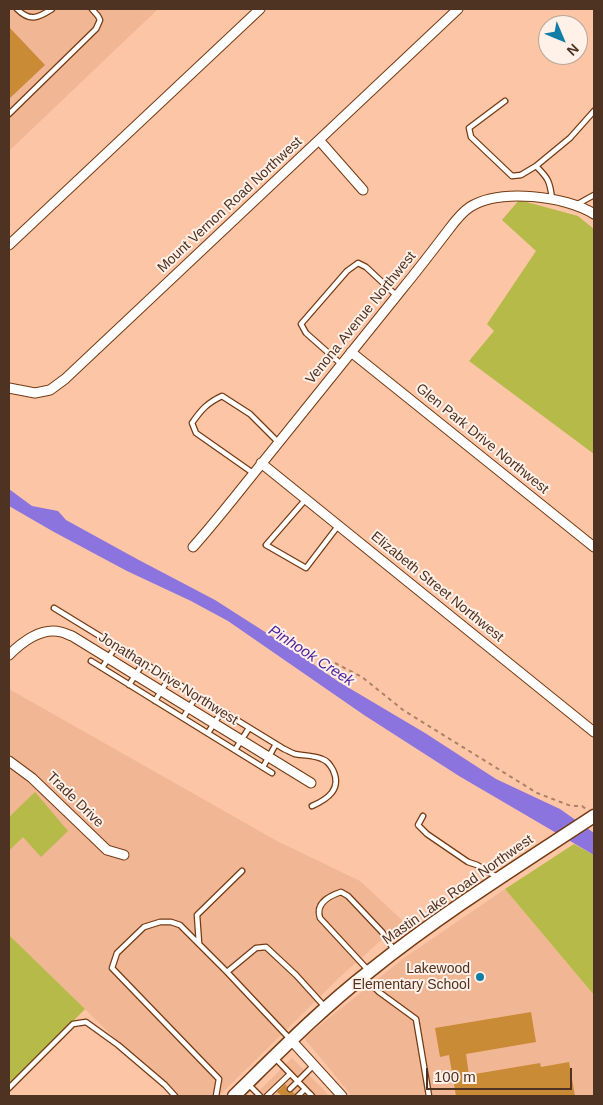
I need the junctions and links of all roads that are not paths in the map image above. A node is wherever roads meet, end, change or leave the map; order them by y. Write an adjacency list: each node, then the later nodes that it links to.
1 (17, 9): 2 (lane)
2 (52, 9)
3 (92, 9): 8 (lane)
4 (260, 9): 16 (street)
5 (458, 9): 9 (street, Mount Vernon Road Northwest)
6 (505, 101): 10 (lane)
7 (594, 111): 10 (lane)
8 (9, 114)
9 (318, 140): 11 (street); 20 (street, Mount Vernon Road Northwest)
10 (536, 166): 13 (lane)
11 (363, 190)
12 (594, 195): 14 (lane)
13 (552, 199): 14 (street, Venona Avenue Northwest); 17 (street, Venona Avenue Northwest)
14 (576, 205): 15 (street, Venona Avenue Northwest)
15 (594, 214)
16 (9, 245)
17 (397, 296): 18 (street, Venona Avenue Northwest); 19 (lane)
18 (351, 352): 19 (street, Venona Avenue Northwest); 27 (street, Glen Park Drive Northwest)
19 (342, 364): 21 (street, Venona Avenue Northwest)
20 (9, 388)
21 (278, 442): 22 (street, Venona Avenue Northwest); 23 (lane)
22 (261, 463): 23 (street, Venona Avenue Northwest); 24 (street, Elizabeth Street Northwest)
23 (253, 474): 26 (street, Venona Avenue Northwest)
24 (306, 499): 25 (street, Elizabeth Street Northwest); 25 (lane)
25 (339, 526): 46 (street, Elizabeth Street Northwest)
26 (194, 547)
27 (594, 547)
28 (54, 608): 29 (lane)
29 (116, 646): 31 (lane); 33 (lane)
30 (9, 655): 31 (street, Jonathan Drive Northwest)
31 (108, 658): 34 (lane); 35 (street, Jonathan Drive Northwest)
32 (91, 661): 34 (lane)
33 (144, 662): 35 (lane); 36 (lane)
34 (102, 668): 37 (lane)
35 (136, 675): 37 (lane); 38 (street, Jonathan Drive Northwest)
36 (169, 678): 38 (lane); 39 (lane)
37 (130, 685): 40 (lane)
38 (162, 691): 40 (lane); 41 (street, Jonathan Drive Northwest)
39 (197, 695): 41 (lane); 42 (lane)
40 (155, 701): 43 (lane)
41 (189, 708): 43 (lane); 44 (street, Jonathan Drive Northwest)
42 (222, 711): 44 (lane); 45 (lane)
43 (183, 718): 47 (lane)
44 (214, 724): 47 (lane); 48 (street, Jonathan Drive Northwest)
45 (249, 728): 48 (lane); 49 (lane)
46 (594, 732)
47 (208, 734): 50 (lane)
48 (242, 740): 50 (lane); 51 (street, Jonathan Drive Northwest)
49 (276, 744): 51 (lane); 56 (lane)
50 (235, 750): 53 (lane)
51 (269, 757): 53 (lane); 55 (street, Jonathan Drive Northwest)
52 (9, 761): 59 (street, Trade Drive)
53 (263, 767): 54 (lane)
54 (272, 773)
55 (311, 783)
56 (312, 806)
57 (423, 816): 61 (lane)
58 (590, 816): 61 (street, Mastin Lake Road Northwest)
59 (124, 855)
60 (242, 871): 62 (lane)
61 (498, 878): 63 (street, Mastin Lake Road Northwest)
62 (199, 944): 64 (lane); 78 (lane)
63 (395, 951): 65 (street, Mastin Lake Road Northwest); 65 (lane)
64 (227, 972): 66 (lane); 67 (lane)
65 (366, 974): 66 (street, Mastin Lake Road Northwest); 84 (lane)
66 (326, 1008): 67 (street, Mastin Lake Road Northwest)
67 (291, 1040): 68 (street, Mastin Lake Road Northwest); 69 (street)
68 (274, 1057): 70 (lane); 72 (street, Mastin Lake Road Northwest)
69 (314, 1065): 71 (lane); 76 (street)
70 (290, 1074): 71 (lane); 81 (lane)
71 (298, 1082): 74 (lane); 75 (lane)
72 (247, 1083): 79 (street, Mastin Lake Road Northwest); 80 (lane)
73 (9, 1088): 77 (lane)
74 (290, 1089)
75 (305, 1089): 82 (lane); 83 (lane)
76 (336, 1094)
77 (175, 1096)
78 (216, 1096)
79 (234, 1096)
80 (260, 1096)
81 (267, 1096)
82 (298, 1096)
83 (312, 1096)
84 (429, 1096)

